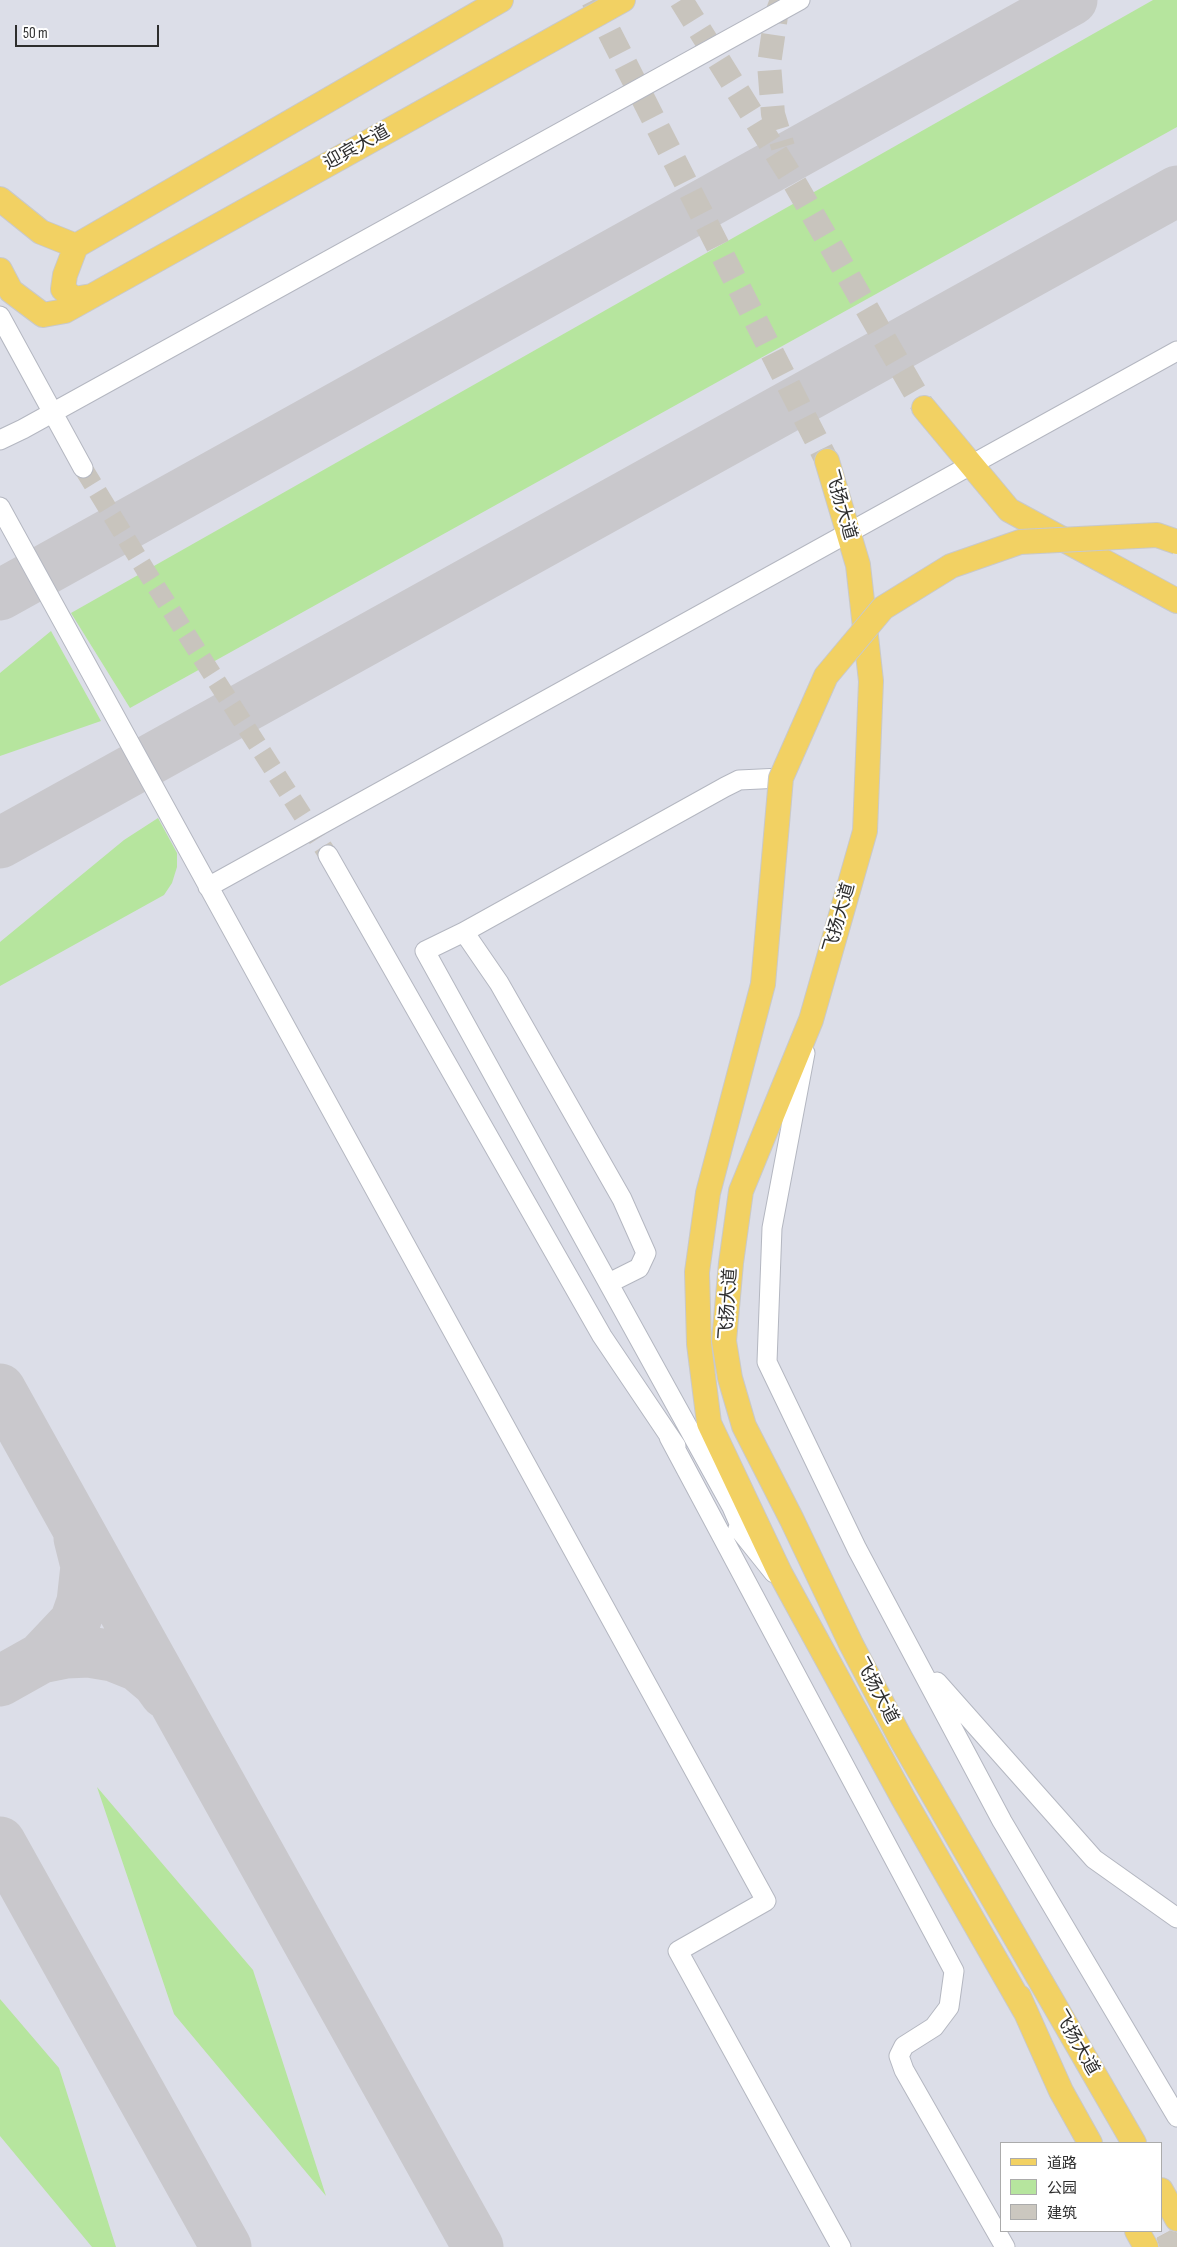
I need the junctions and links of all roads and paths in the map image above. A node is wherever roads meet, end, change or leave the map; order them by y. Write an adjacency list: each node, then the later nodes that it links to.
1 (623, 0): 7 (main road, 迎宾大道)
2 (800, 0): 11 (street)
3 (499, 1): 5 (main road)
4 (1, 198): 5 (main road)
5 (76, 246): 7 (main road)
6 (0, 270): 7 (main road, 迎宾大道)
7 (92, 296)
8 (0, 316): 13 (street)
9 (1177, 351): 19 (street)
10 (924, 408): 16 (main road)
11 (0, 440)
12 (827, 461): 21 (main road, 飞扬大道)
13 (83, 468)
14 (0, 508): 19 (street)
15 (1170, 538): 17 (main road, bridge)
16 (1177, 601)
17 (781, 778): 20 (street); 25 (main road, bridge)
18 (328, 855): 23 (street)
19 (208, 887): 36 (street)
20 (464, 932): 22 (street); 22 (street)
21 (811, 1020): 26 (street); 27 (main road, 飞扬大道)
22 (609, 1283): 24 (street)
23 (669, 1437): 24 (street); 37 (street)
24 (745, 1537): 25 (street)
25 (795, 1600): 29 (main road)
26 (916, 1659): 28 (street); 30 (street)
27 (901, 1739): 29 (main road); 32 (main road, 飞扬大道)
28 (1177, 1918)
29 (1025, 2011): 31 (main road)
30 (1177, 2117)
31 (1089, 2142)
32 (1133, 2142)
33 (1162, 2192): 34 (main road)
34 (1177, 2219)
35 (1138, 2232): 38 (main road)
36 (841, 2247)
37 (1005, 2247)
38 (1146, 2247)

